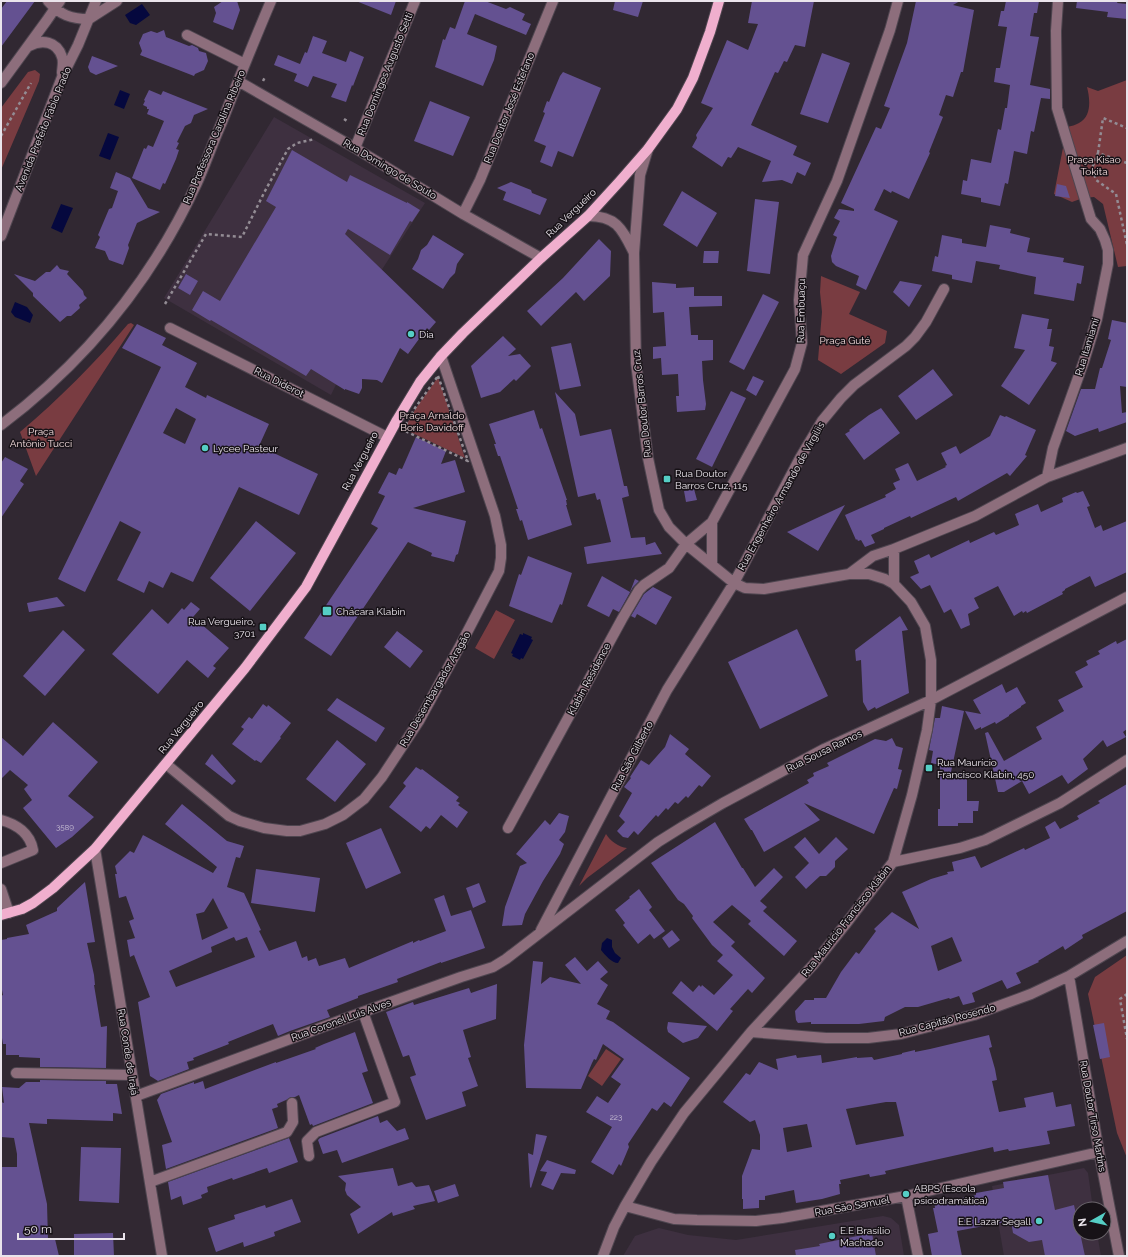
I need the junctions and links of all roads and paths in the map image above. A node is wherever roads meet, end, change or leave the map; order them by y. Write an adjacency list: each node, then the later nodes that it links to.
1 (48, 1): 10 (street)
2 (96, 1): 11 (street, Avenida Prefeito Fábio Prado)
3 (117, 1): 11 (street)
4 (271, 1): 14 (street, Rua Professora Carolina Ribeiro)
5 (415, 1): 24 (street, Rua Domingos Augusto Setti)
6 (553, 1): 28 (street, Rua Doutor José Estefano)
7 (719, 1): 25 (main road, Rua Vergueiro)
8 (898, 1): 43 (street, Rua Embuaçu)
9 (1058, 1): 42 (street, Rua Itamiami)
10 (57, 5): 11 (street); 13 (street)
11 (89, 19): 15 (street, Avenida Prefeito Fábio Prado)
12 (187, 35): 14 (street)
13 (29, 46): 15 (street); 19 (street)
14 (245, 64): 17 (street, Rua Professora Carolina Ribeiro)
15 (62, 77): 30 (street, Avenida Prefeito Fábio Prado)
16 (265, 77): 18 (path)
17 (238, 81): 24 (street, Rua Domingo de Souto); 38 (street, Rua Professora Carolina Ribeiro)
18 (263, 81)
19 (1, 83)
20 (31, 83): 22 (path)
21 (1127, 128): 26 (path)
22 (1, 136)
23 (318, 138): 35 (path)
24 (355, 148): 28 (street, Rua Domingo de Souto)
25 (648, 148): 29 (main road, Rua Vergueiro); 32 (street, Rua Doutor Barros Cruz)
26 (1098, 153): 27 (path); 31 (path)
27 (1127, 163)
28 (463, 214): 33 (street, Rua Domingo de Souto)
29 (588, 216): 32 (street, Rua Doutor Barros Cruz); 33 (main road, Rua Vergueiro)
30 (1, 236)
31 (1127, 245)
32 (634, 253): 44 (street, Rua Doutor Barros Cruz)
33 (541, 258): 37 (main road, Rua Vergueiro)
34 (944, 289): 48 (street, Rua Engenheiro Armando de Virgiliis)
35 (165, 304)
36 (170, 328): 40 (street, Rua Diderot)
37 (441, 356): 40 (main road, Rua Vergueiro); 53 (street, Rua Desembargador Aragão)
38 (1, 425)
39 (403, 430): 39 (path)
40 (387, 437): 53 (main road, Rua Vergueiro)
41 (1127, 448): 42 (street)
42 (1047, 477): 45 (street)
43 (712, 522): 44 (street, Rua Embuaçu); 46 (street, Rua Embuaçu)
44 (686, 544): 46 (street, Rua Doutor Barros Cruz); 55 (street, Klabin Residence)
45 (894, 549): 47 (street); 49 (street)
46 (712, 565): 48 (street, Rua Doutor Barros Cruz)
47 (849, 574): 48 (street); 49 (street, Rua Maurício Francisco Klabin)
48 (734, 583): 61 (street, Rua São Gilberto)
49 (894, 584): 51 (street, Rua Maurício Francisco Klabin)
50 (1127, 597): 51 (street, Rua Sousa Ramos)
51 (931, 700): 57 (street, Rua Maurício Francisco Klabin); 61 (street, Rua Sousa Ramos)
52 (1127, 760): 57 (street)
53 (166, 764): 56 (main road, Rua Vergueiro)
54 (1, 820): 58 (street)
55 (508, 828)
56 (95, 849): 60 (main road, Rua Vergueiro); 70 (street, Rua Conde de Irajá)
57 (892, 862): 67 (street, Rua Maurício Francisco Klabin)
58 (1, 864)
59 (1, 889): 60 (street)
60 (5, 914)
61 (540, 934): 65 (street, Rua Coronel Luis Alves)
62 (1127, 940): 63 (street, Rua Capitão Rosendo)
63 (1069, 976): 67 (street, Rua Capitão Rosendo); 73 (street, Rua Doutor Tirso Martins)
64 (1127, 994): 66 (path)
65 (363, 1012): 71 (street, Rua Coronel Luis Alves); 74 (street)
66 (1126, 1027): 68 (path)
67 (751, 1032): 77 (street, Rua Maurício Francisco Klabin)
68 (1127, 1039)
69 (16, 1073): 70 (street)
70 (132, 1075): 71 (street, Rua Conde de Irajá)
71 (136, 1096): 75 (street, Rua Conde de Irajá)
72 (292, 1103): 75 (street)
73 (1099, 1152): 76 (street, Rua São Samuel); 81 (street, Rua Doutor Tirso Martins)
74 (309, 1156)
75 (150, 1182): 78 (street, Rua Conde de Irajá)
76 (906, 1196): 77 (street, Rua São Samuel); 80 (street)
77 (625, 1206): 79 (street, Rua Maurício Francisco Klabin)
78 (162, 1256)
79 (603, 1256)
80 (918, 1256)
81 (1119, 1256)

